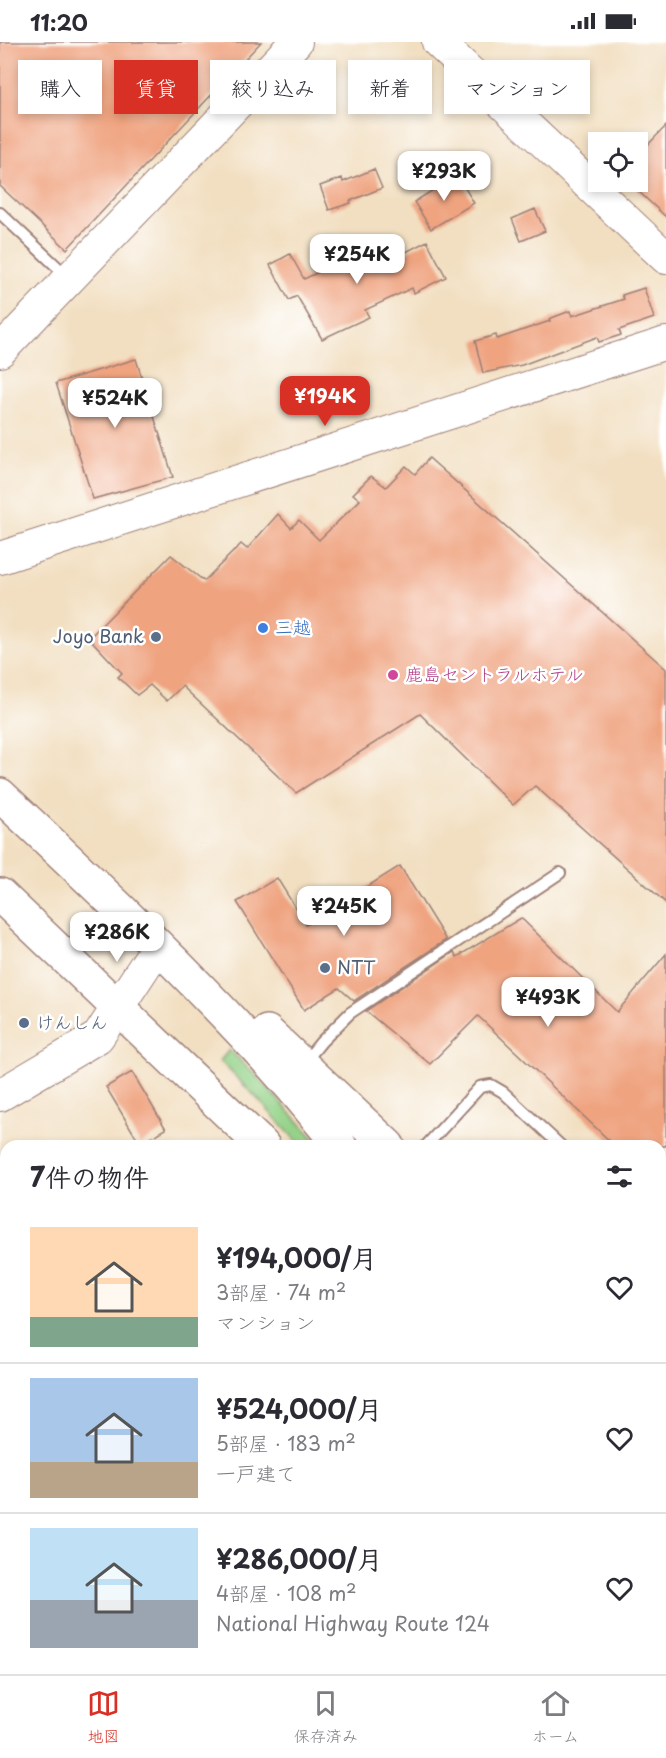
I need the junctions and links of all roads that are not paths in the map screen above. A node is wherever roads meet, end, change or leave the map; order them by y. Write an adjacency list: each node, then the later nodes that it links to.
1 (296, 42): 5 (street)
2 (438, 42): 4 (street)
3 (0, 213): 5 (lane)
4 (666, 258)
5 (69, 278): 7 (street)
6 (666, 343): 8 (street)
7 (0, 351)
8 (0, 558)
9 (0, 795): 12 (highway)
10 (560, 873): 14 (lane)
11 (0, 895): 13 (highway)
12 (158, 946): 13 (street); 14 (highway)
13 (119, 1007): 15 (street); 16 (highway)
14 (296, 1074): 17 (highway); 18 (highway)
15 (0, 1095)
16 (257, 1140)
17 (336, 1140)
18 (380, 1140)
19 (431, 1140): 20 (lane)
20 (555, 1140)

